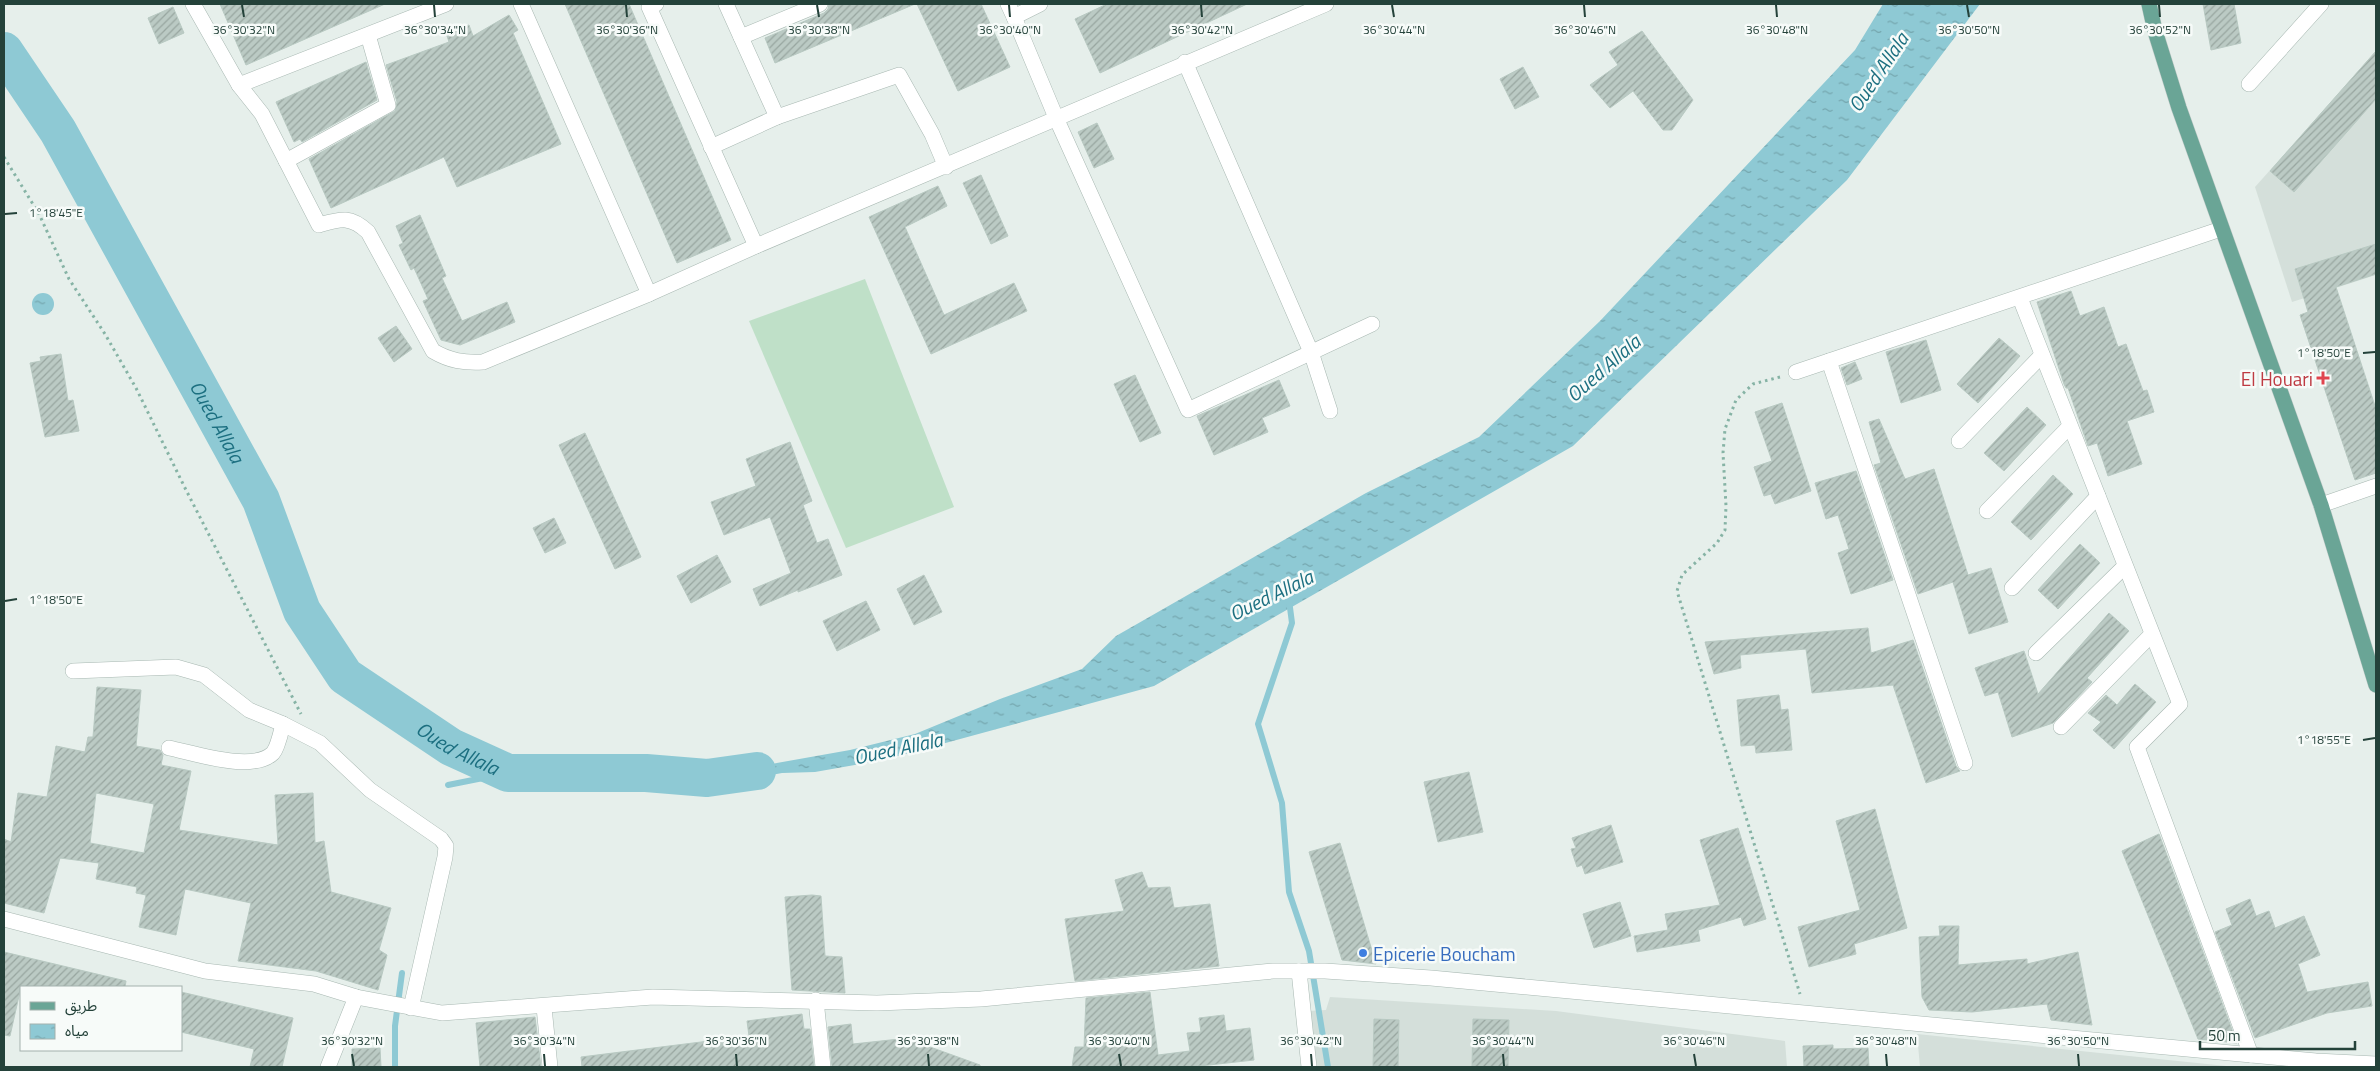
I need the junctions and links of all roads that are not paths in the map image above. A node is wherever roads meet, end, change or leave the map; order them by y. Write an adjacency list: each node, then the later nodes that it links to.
1 (193, 4): 17 (street)
2 (446, 4): 12 (street)
3 (521, 4): 25 (street)
4 (656, 4): 20 (street)
5 (726, 4): 14 (street)
6 (820, 4): 14 (street)
7 (1040, 4): 11 (street)
8 (1326, 4): 15 (street)
9 (2149, 4): 23 (main road)
10 (2321, 4): 16 (street)
11 (1011, 10): 19 (street)
12 (409, 11): 13 (street)
13 (368, 34): 17 (street); 21 (street)
14 (741, 37): 18 (street)
15 (1185, 62): 19 (street); 28 (street)
16 (2249, 84)
17 (239, 85): 21 (street)
18 (777, 117): 20 (street); 22 (street)
19 (1057, 120): 22 (street); 28 (street)
20 (710, 147): 24 (street)
21 (286, 161): 25 (street)
22 (946, 167): 24 (street)
23 (2222, 229): 26 (street); 37 (main road)
24 (756, 246): 25 (street)
25 (649, 294)
26 (2020, 298): 29 (street); 30 (street)
27 (1372, 324): 28 (street)
28 (1311, 352): 32 (street)
29 (2042, 355): 33 (street); 34 (street)
30 (1829, 361): 31 (street); 48 (street)
31 (1796, 372)
32 (1330, 411)
33 (2070, 426): 36 (street); 38 (street)
34 (1959, 441)
35 (2376, 486): 37 (street)
36 (2098, 496): 39 (street); 40 (street)
37 (2321, 505): 44 (main road)
38 (1987, 511)
39 (2125, 566): 41 (street); 42 (street)
40 (2012, 588)
41 (2152, 634): 46 (street); 55 (street)
42 (2036, 653)
43 (74, 671): 45 (street)
44 (2376, 685)
45 (283, 724): 47 (street); 53 (street)
46 (2061, 727)
47 (169, 748)
48 (1965, 763)
49 (4, 919): 51 (street)
50 (1301, 971): 52 (street); 55 (street); 60 (street)
51 (356, 997): 53 (street); 57 (street)
52 (816, 1000): 54 (street); 59 (street)
53 (409, 1007): 54 (street)
54 (544, 1007): 58 (street)
55 (2251, 1055): 56 (street)
56 (2376, 1064)
57 (328, 1067)
58 (550, 1067)
59 (823, 1067)
60 (1310, 1067)

